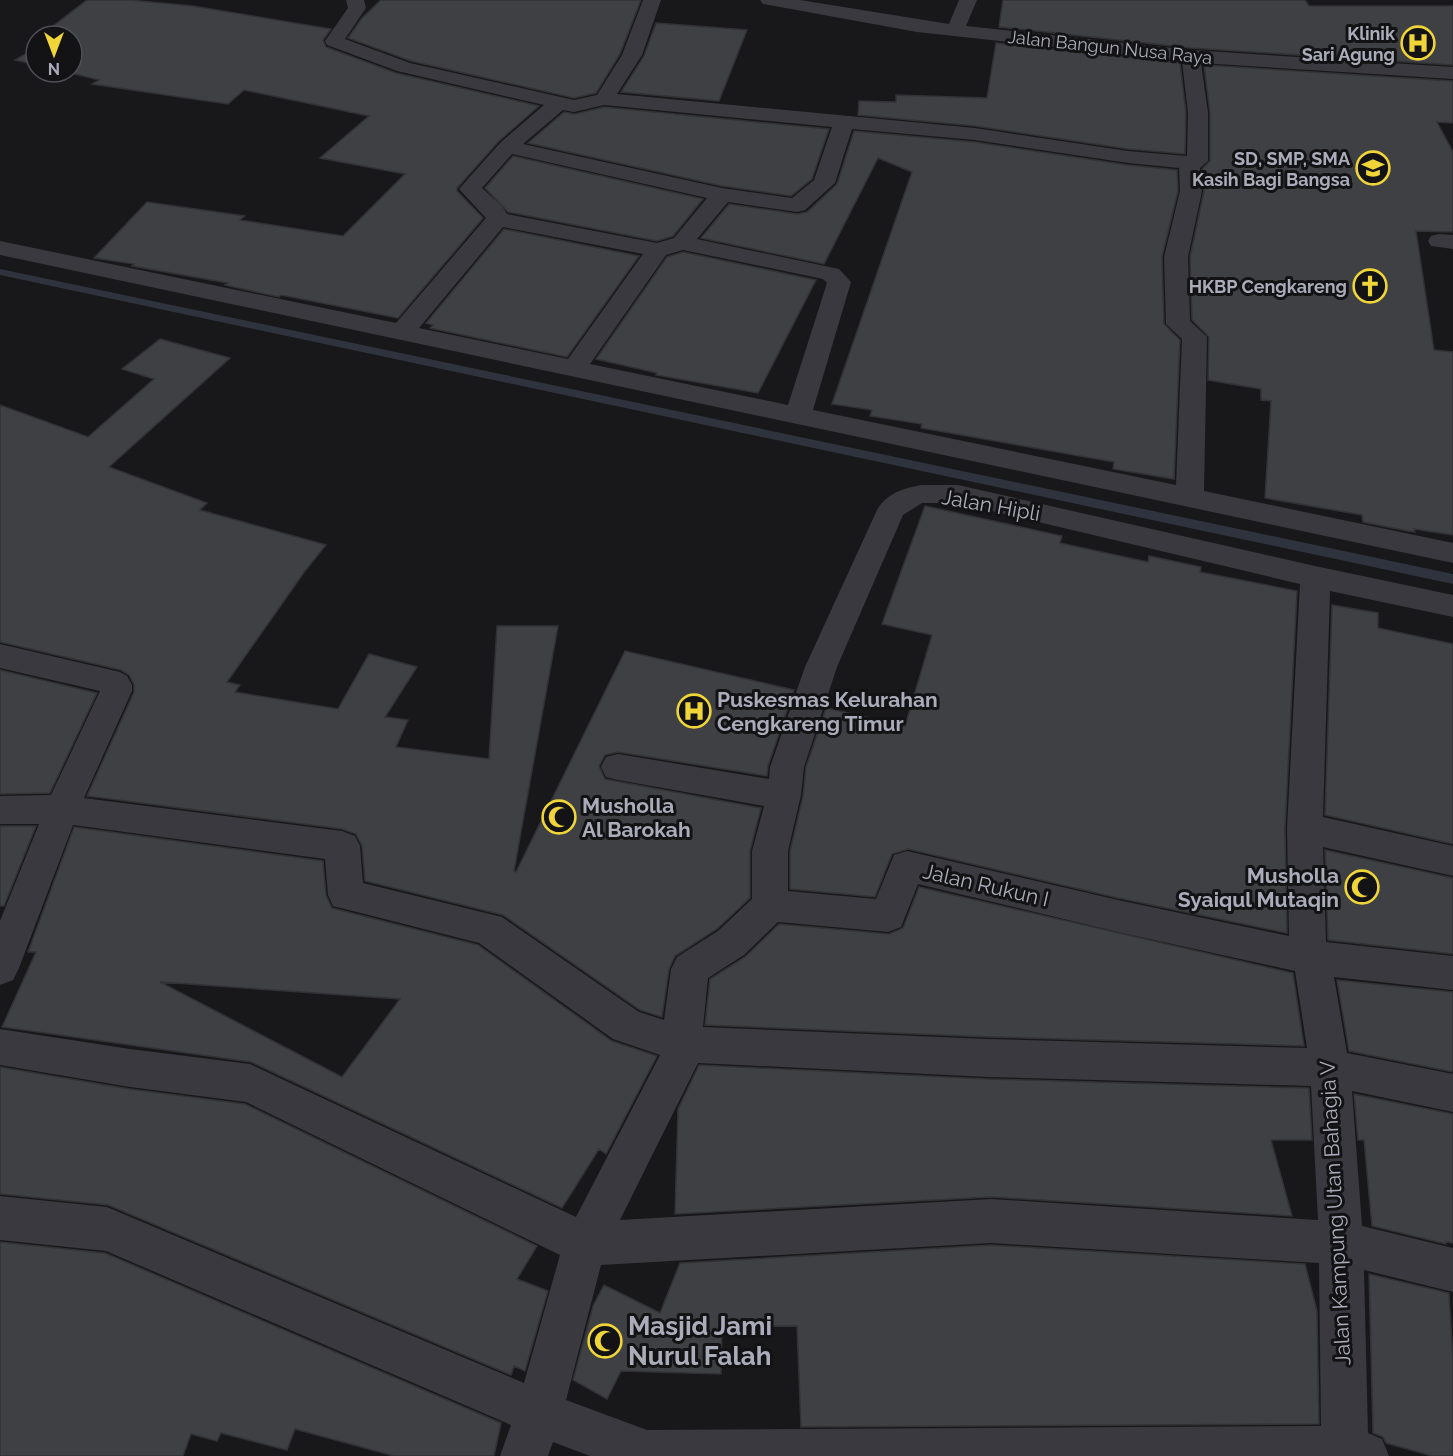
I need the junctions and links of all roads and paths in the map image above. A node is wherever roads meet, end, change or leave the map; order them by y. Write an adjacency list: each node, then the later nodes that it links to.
1 (356, 0): 10 (street)
2 (652, 0): 9 (street)
3 (769, 0): 5 (street, Jalan Bangun Nusa Raya)
4 (968, 0): 6 (street)
5 (800, 3): 6 (street, Jalan Bangun Nusa Raya)
6 (955, 31): 7 (street, Jalan Bangun Nusa Raya)
7 (1191, 56): 8 (street, Jalan Bangun Nusa Raya); 13 (street)
8 (1453, 73)
9 (604, 99): 10 (street); 11 (street)
10 (561, 102): 12 (street)
11 (843, 123): 13 (street); 14 (street)
12 (507, 147): 14 (street); 15 (street)
13 (1189, 163): 22 (street)
14 (722, 195): 16 (street)
15 (498, 219): 18 (street); 19 (street)
16 (682, 243): 18 (street); 21 (street)
17 (0, 248): 19 (street)
18 (658, 250): 20 (street)
19 (402, 332): 20 (street)
20 (574, 368): 21 (street)
21 (798, 415): 22 (street)
22 (1190, 497): 23 (street)
23 (1453, 553)
24 (1315, 577): 25 (street, Jalan Hipli); 28 (street, Jalan Hipli); 31 (street, Jalan Kampung Utan Bahagia V)
25 (1453, 606)
26 (0, 656): 29 (street)
27 (618, 767): 28 (street)
28 (784, 795): 33 (street)
29 (62, 809): 30 (street); 35 (street); 37 (street)
30 (0, 810)
31 (1305, 828): 32 (street); 34 (street, Jalan Kampung Utan Bahagia V)
32 (1453, 861)
33 (770, 905): 34 (street, Jalan Rukun I); 37 (street)
34 (1308, 957): 36 (street); 39 (street, Jalan Kampung Utan Bahagia V)
35 (0, 968)
36 (1453, 973)
37 (681, 1044): 39 (street); 43 (street)
38 (0, 1047): 43 (street)
39 (1330, 1068): 40 (street); 42 (street, Jalan Kampung Utan Bahagia V)
40 (1453, 1093)
41 (0, 1218): 45 (street)
42 (1341, 1243): 43 (street); 44 (street); 46 (street, Jalan Kampung Utan Bahagia V)
43 (585, 1244): 45 (street)
44 (1453, 1270)
45 (539, 1413): 46 (street); 47 (street)
46 (1351, 1454)
47 (525, 1456)

